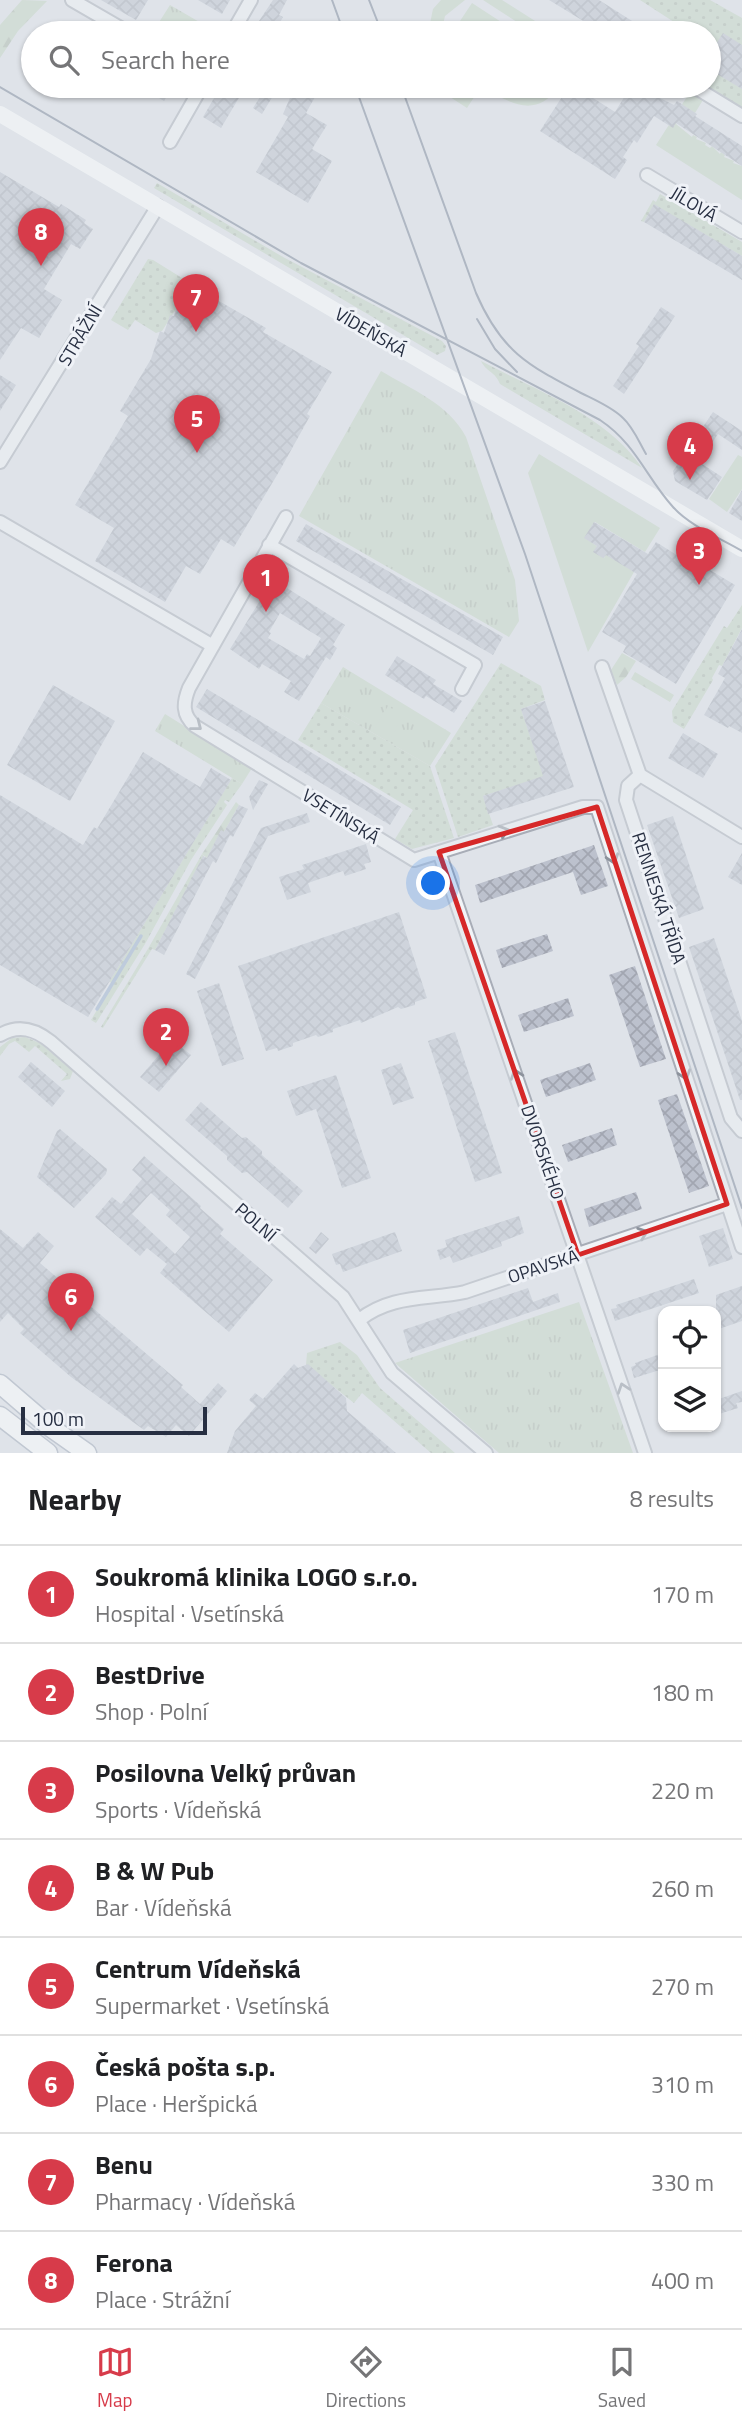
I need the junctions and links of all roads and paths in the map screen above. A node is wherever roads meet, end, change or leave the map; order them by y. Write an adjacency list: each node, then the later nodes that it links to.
1 (72, 0): 3 (street)
2 (251, 0): 4 (street)
3 (109, 21)
4 (239, 21)
5 (195, 98): 9 (street)
6 (713, 98): 8 (street)
7 (0, 114): 11 (main road, VÍDEŇSKÁ)
8 (742, 116)
9 (170, 142)
10 (647, 175): 12 (street, JÍLOVÁ)
11 (158, 206): 13 (street, STRÁŽNÍ); 17 (main road, VÍDEŇSKÁ)
12 (742, 232)
13 (0, 462)
14 (286, 517): 16 (street, VSETÍNSKÁ)
15 (0, 522): 18 (street)
16 (269, 545): 18 (street, VSETÍNSKÁ); 20 (street)
17 (742, 549)
18 (213, 646): 24 (street, VSETÍNSKÁ, one-way to 24)
19 (602, 667): 21 (street)
20 (461, 689)
21 (640, 775): 23 (street); 26 (street, RENNESKÁ TŘÍDA)
22 (583, 807): 24 (street, VSETÍNSKÁ, one-way to 22); 27 (street, RENNESKÁ TŘÍDA, one-way to 27)
23 (742, 836)
24 (439, 852): 29 (street, DVORSKÉHO, one-way to 24)
25 (0, 1035): 30 (street, POLNÍ)
26 (742, 1131)
27 (727, 1204): 28 (street, RENNESKÁ TŘÍDA); 29 (street, OPAVSKÁ, one-way to 27)
28 (742, 1247)
29 (578, 1255): 30 (street, OPAVSKÁ); 36 (street, DVORSKÉHO, one-way to 29)
30 (359, 1320): 35 (street, POLNÍ)
31 (0, 1384): 34 (main road)
32 (0, 1416): 33 (main road)
33 (48, 1453)
34 (87, 1453)
35 (486, 1453)
36 (645, 1453)

